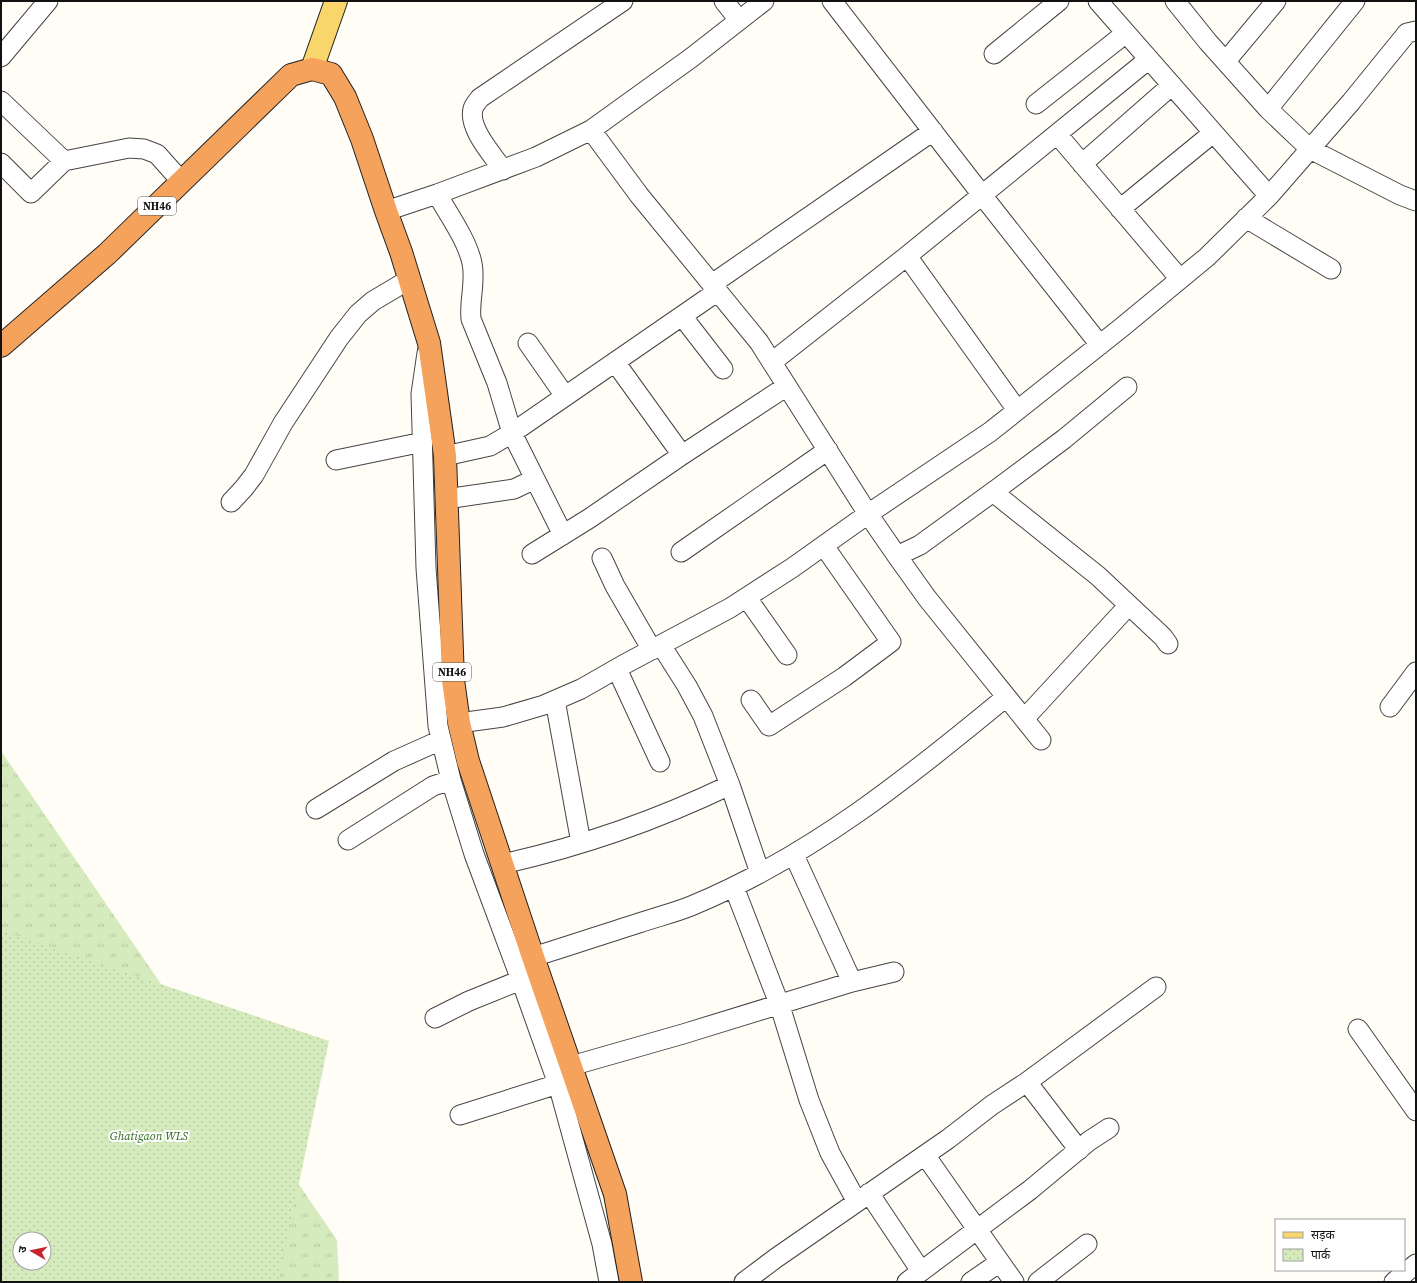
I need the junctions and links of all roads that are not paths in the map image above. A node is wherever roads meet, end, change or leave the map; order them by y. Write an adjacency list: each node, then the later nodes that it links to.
1 (48, 1): 16 (street)
2 (336, 1): 19 (main road)
3 (623, 1): 32 (street)
4 (724, 1): 12 (street)
5 (764, 1): 12 (street)
6 (832, 1): 25 (street)
7 (1059, 1): 15 (street)
8 (1098, 1): 14 (street)
9 (1175, 1): 18 (street)
10 (1276, 1): 18 (street)
11 (1355, 1): 23 (street)
12 (739, 20): 24 (street)
13 (1416, 31): 28 (street)
14 (1126, 32): 17 (street); 22 (street)
15 (994, 54)
16 (1, 57)
17 (1149, 60): 20 (street); 27 (street)
18 (1226, 62): 23 (street)
19 (312, 69): 33 (highway, NH46); 39 (highway, NH46)
20 (1172, 85): 26 (street); 31 (street)
21 (1, 101): 29 (street)
22 (1036, 104)
23 (1268, 108): 28 (street)
24 (591, 130): 32 (street); 45 (street)
25 (933, 131): 35 (street); 45 (street)
26 (1213, 133): 36 (street); 38 (street)
27 (1057, 134): 31 (street); 35 (street)
28 (1310, 149): 36 (street); 37 (street)
29 (64, 161): 30 (street); 33 (street)
30 (1, 163)
31 (1082, 164): 38 (street)
32 (503, 170): 34 (street)
33 (182, 182): 47 (highway, NH46)
34 (437, 194): 39 (street); 58 (street)
35 (982, 195): 41 (street); 50 (street)
36 (1269, 196): 40 (street)
37 (1416, 201)
38 (1120, 209): 44 (street)
39 (386, 211): 43 (highway, NH46)
40 (1246, 218): 42 (street); 44 (street)
41 (907, 256): 52 (street); 57 (street)
42 (1330, 269)
43 (410, 279): 48 (highway, NH46); 67 (street)
44 (1180, 279): 50 (street)
45 (715, 288): 46 (street); 52 (street)
46 (682, 316): 51 (street); 53 (street)
47 (3, 339)
48 (429, 343): 59 (street); 62 (highway, NH46)
49 (528, 343): 56 (street)
50 (1100, 345): 57 (street)
51 (615, 362): 56 (street); 61 (street)
52 (772, 362): 54 (street)
53 (723, 369)
54 (787, 386): 60 (street); 61 (street)
55 (1127, 387): 65 (street)
56 (565, 396): 58 (street)
57 (1017, 410): 68 (street)
58 (512, 433): 62 (street); 64 (street)
59 (423, 442): 63 (street); 88 (street)
60 (828, 450): 68 (street); 71 (street)
61 (682, 455): 69 (street)
62 (445, 456): 66 (highway, NH46)
63 (336, 460)
64 (535, 479): 66 (street); 69 (street)
65 (993, 492): 73 (street); 76 (street)
66 (446, 499): 87 (highway, NH46)
67 (231, 502)
68 (868, 514): 70 (street); 73 (street)
69 (563, 535): 72 (street)
70 (824, 546): 75 (street); 84 (street)
71 (681, 552)
72 (532, 554)
73 (897, 556): 82 (street)
74 (602, 558): 78 (street)
75 (747, 598): 78 (street); 79 (street)
76 (1129, 605): 77 (street); 86 (street)
77 (1168, 644)
78 (656, 647): 80 (street); 92 (street)
79 (787, 655)
80 (617, 668): 83 (street); 90 (street)
81 (1416, 672): 85 (street)
82 (1006, 697): 86 (street); 96 (street)
83 (555, 700): 87 (street); 95 (street)
84 (751, 700)
85 (1390, 707)
86 (1024, 719): 89 (street)
87 (459, 723): 97 (highway, NH46)
88 (441, 740): 91 (street); 93 (street)
89 (1041, 740)
90 (660, 762)
91 (451, 780): 94 (street); 102 (street)
92 (730, 785): 95 (street); 98 (street)
93 (316, 809)
94 (348, 840)
95 (581, 843): 97 (street)
96 (794, 855): 98 (street); 103 (street)
97 (502, 864): 100 (highway, NH46)
98 (760, 873): 99 (street)
99 (734, 887): 100 (street); 105 (street)
100 (533, 957): 108 (highway, NH46)
101 (894, 972): 103 (street)
102 (521, 980): 106 (street); 110 (street)
103 (852, 982): 105 (street)
104 (1156, 987): 109 (street)
105 (780, 1006): 108 (street); 116 (street)
106 (434, 1018)
107 (1358, 1029): 111 (street)
108 (571, 1066): 124 (highway, NH46)
109 (1027, 1082): 114 (street); 115 (street)
110 (558, 1084): 112 (street); 123 (street)
111 (1416, 1111)
112 (460, 1115)
113 (1109, 1128): 114 (street)
114 (1079, 1150): 117 (street)
115 (924, 1155): 116 (street); 117 (street)
116 (863, 1198): 121 (street); 122 (street)
117 (977, 1230): 119 (street); 121 (street)
118 (1087, 1244): 127 (street)
119 (1000, 1262): 125 (street); 126 (street)
120 (1416, 1264): 128 (street)
121 (914, 1277)
122 (755, 1279)
123 (609, 1282)
124 (631, 1282)
125 (971, 1282)
126 (1014, 1282)
127 (1038, 1282)
128 (1394, 1282)

